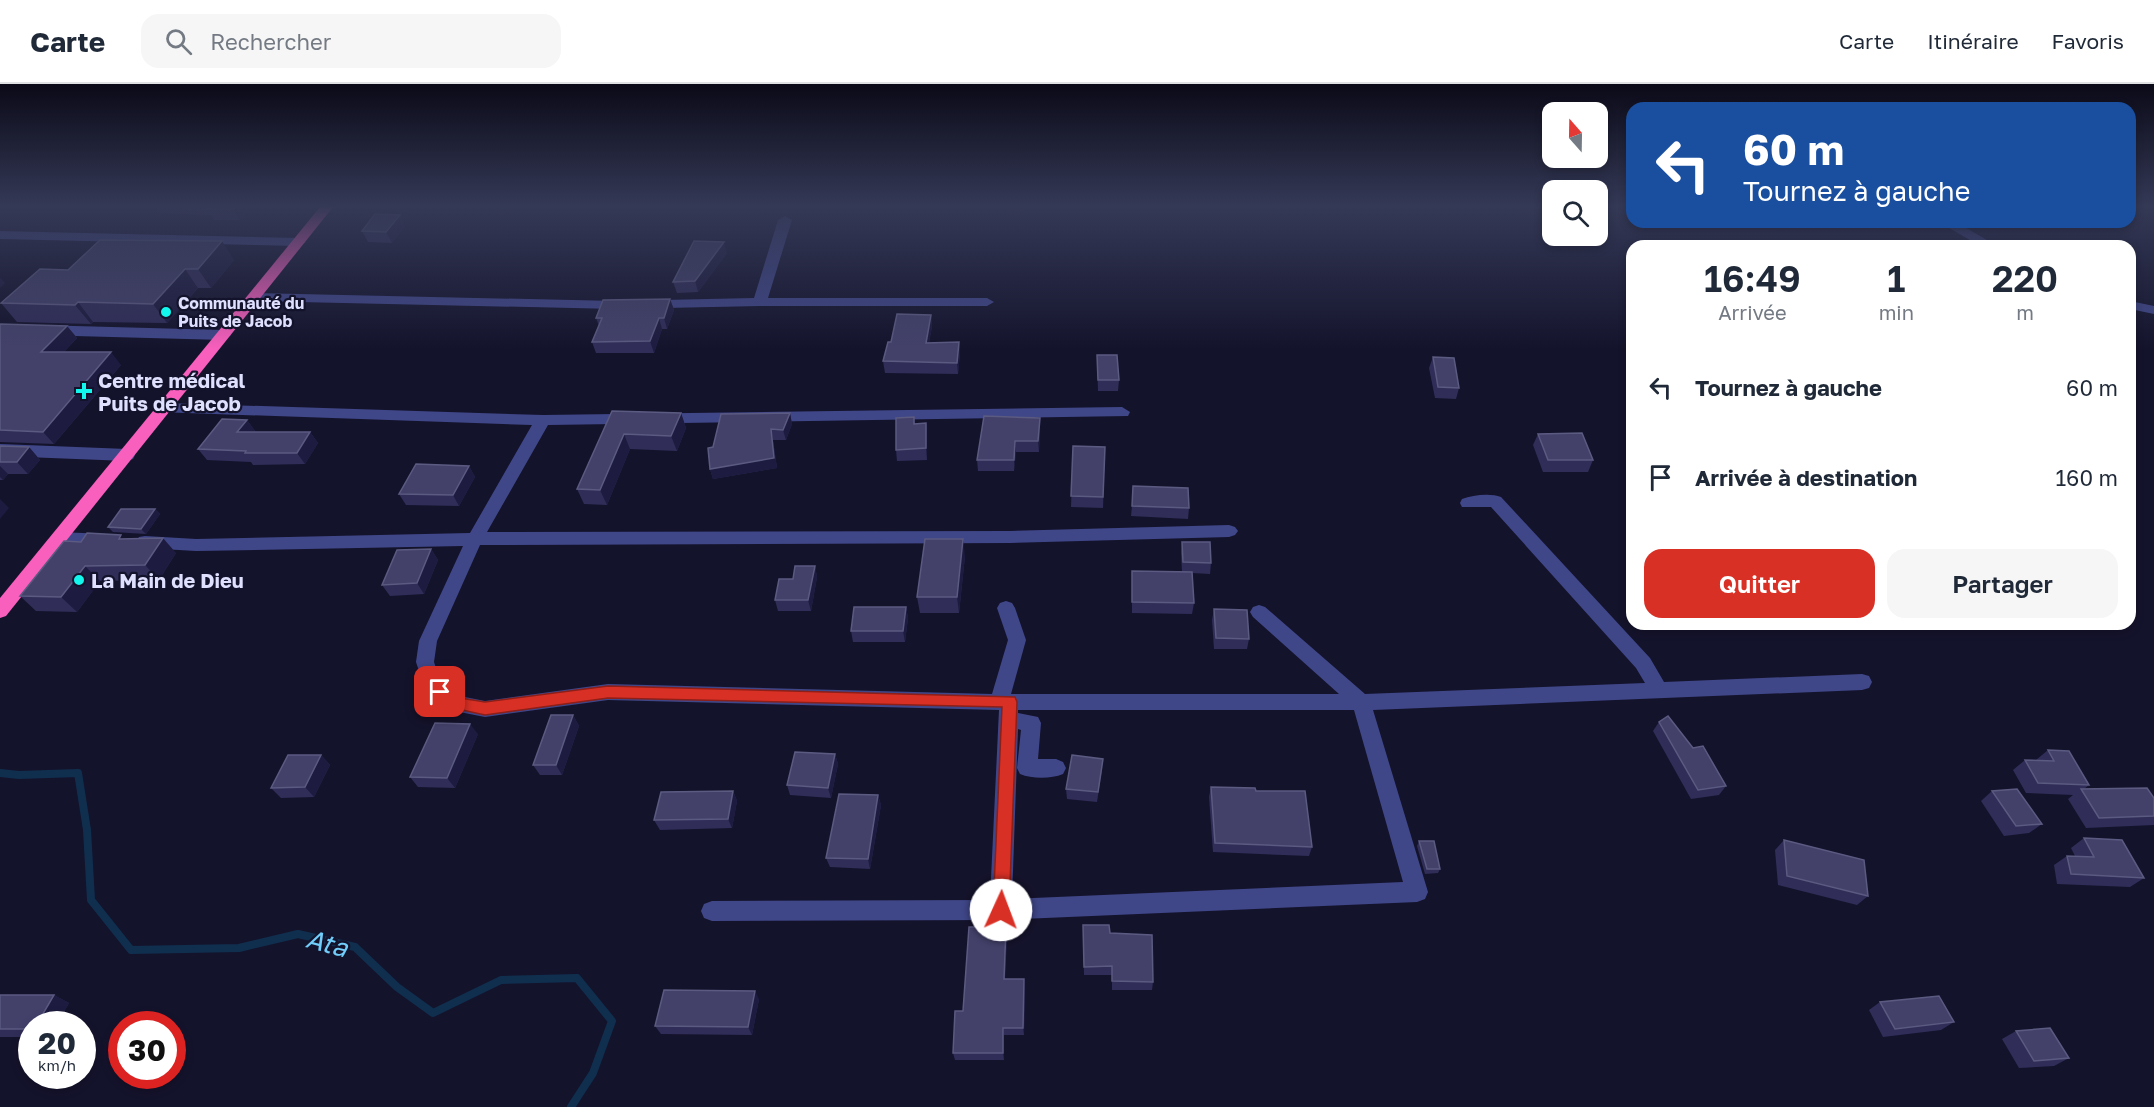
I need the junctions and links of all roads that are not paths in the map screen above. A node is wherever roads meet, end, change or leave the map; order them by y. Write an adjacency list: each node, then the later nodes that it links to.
1 (289, 255): 3 (highway)
2 (774, 255): 4 (street)
3 (254, 297): 4 (street); 9 (highway)
4 (760, 302): 5 (street)
5 (987, 302)
6 (2136, 306): 7 (street)
7 (2154, 310)
8 (0, 329): 9 (street)
9 (224, 335): 10 (highway)
10 (164, 408): 12 (street); 14 (highway)
11 (1122, 412): 12 (street)
12 (543, 420): 18 (street)
13 (0, 450): 14 (street)
14 (127, 455): 17 (highway)
15 (1468, 503): 23 (street)
16 (1229, 531): 18 (street)
17 (59, 538): 18 (street); 20 (highway)
18 (474, 540): 25 (street)
19 (1006, 608): 25 (street)
20 (0, 611)
21 (1259, 612): 24 (street)
22 (1862, 682): 23 (street)
23 (1659, 690): 24 (street)
24 (1360, 702): 25 (street); 27 (street)
25 (1006, 708): 26 (street); 27 (street)
26 (1056, 768)
27 (1001, 910): 28 (street)
28 (712, 911)

